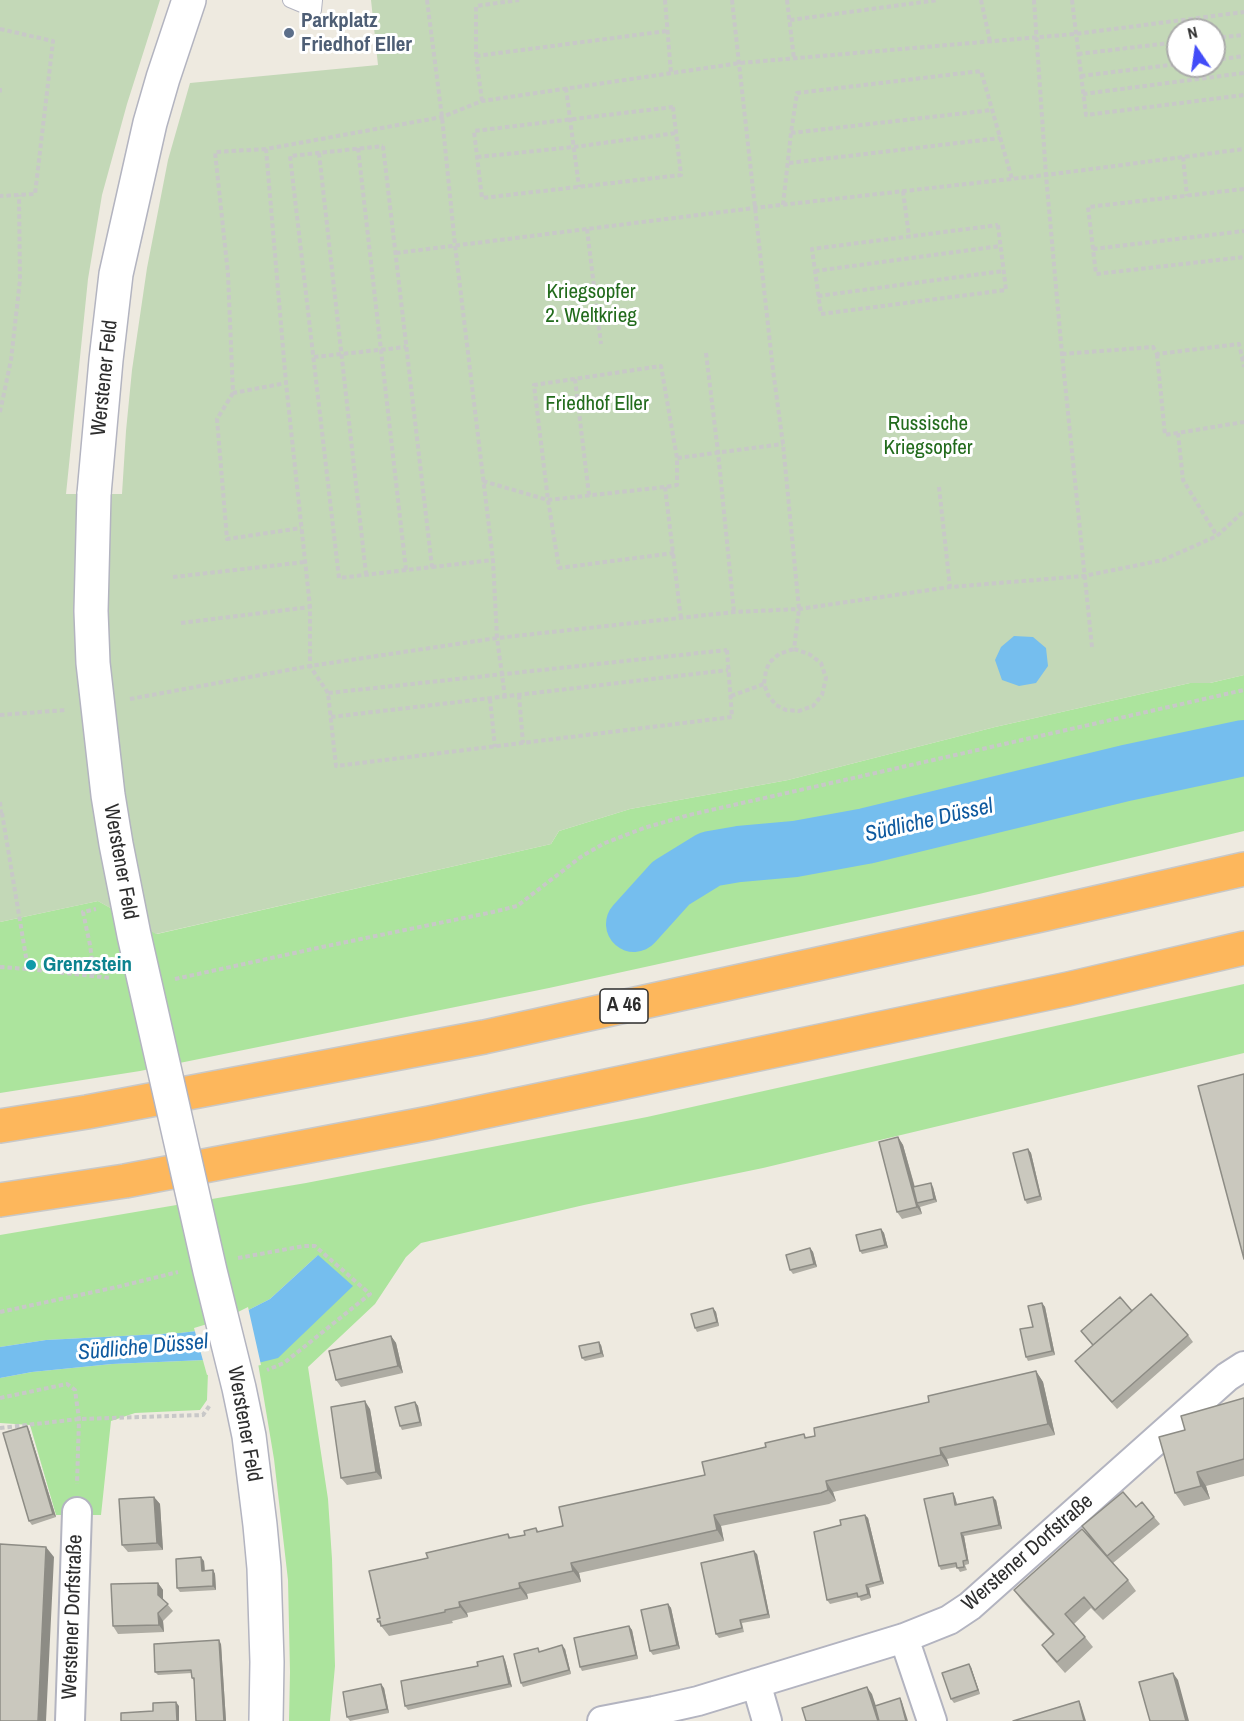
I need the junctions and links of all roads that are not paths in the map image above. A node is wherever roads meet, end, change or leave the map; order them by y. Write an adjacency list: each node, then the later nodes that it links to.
1 (189, 0): 13 (main road, Werstener Feld, bridge)
2 (290, 0): 3 (lane)
3 (315, 0)
4 (1244, 869): 6 (highway, A 46)
5 (1244, 948): 7 (highway)
6 (0, 1126)
7 (0, 1200)
8 (1244, 1366): 10 (street, Werstener Dorfstraße)
9 (77, 1512): 12 (street, Werstener Dorfstraße)
10 (904, 1638): 11 (street, Werstener Dorfstraße); 16 (street)
11 (756, 1683): 14 (street, Werstener Dorfstraße); 15 (street)
12 (70, 1721)
13 (266, 1721)
14 (602, 1721)
15 (767, 1721)
16 (932, 1721)

